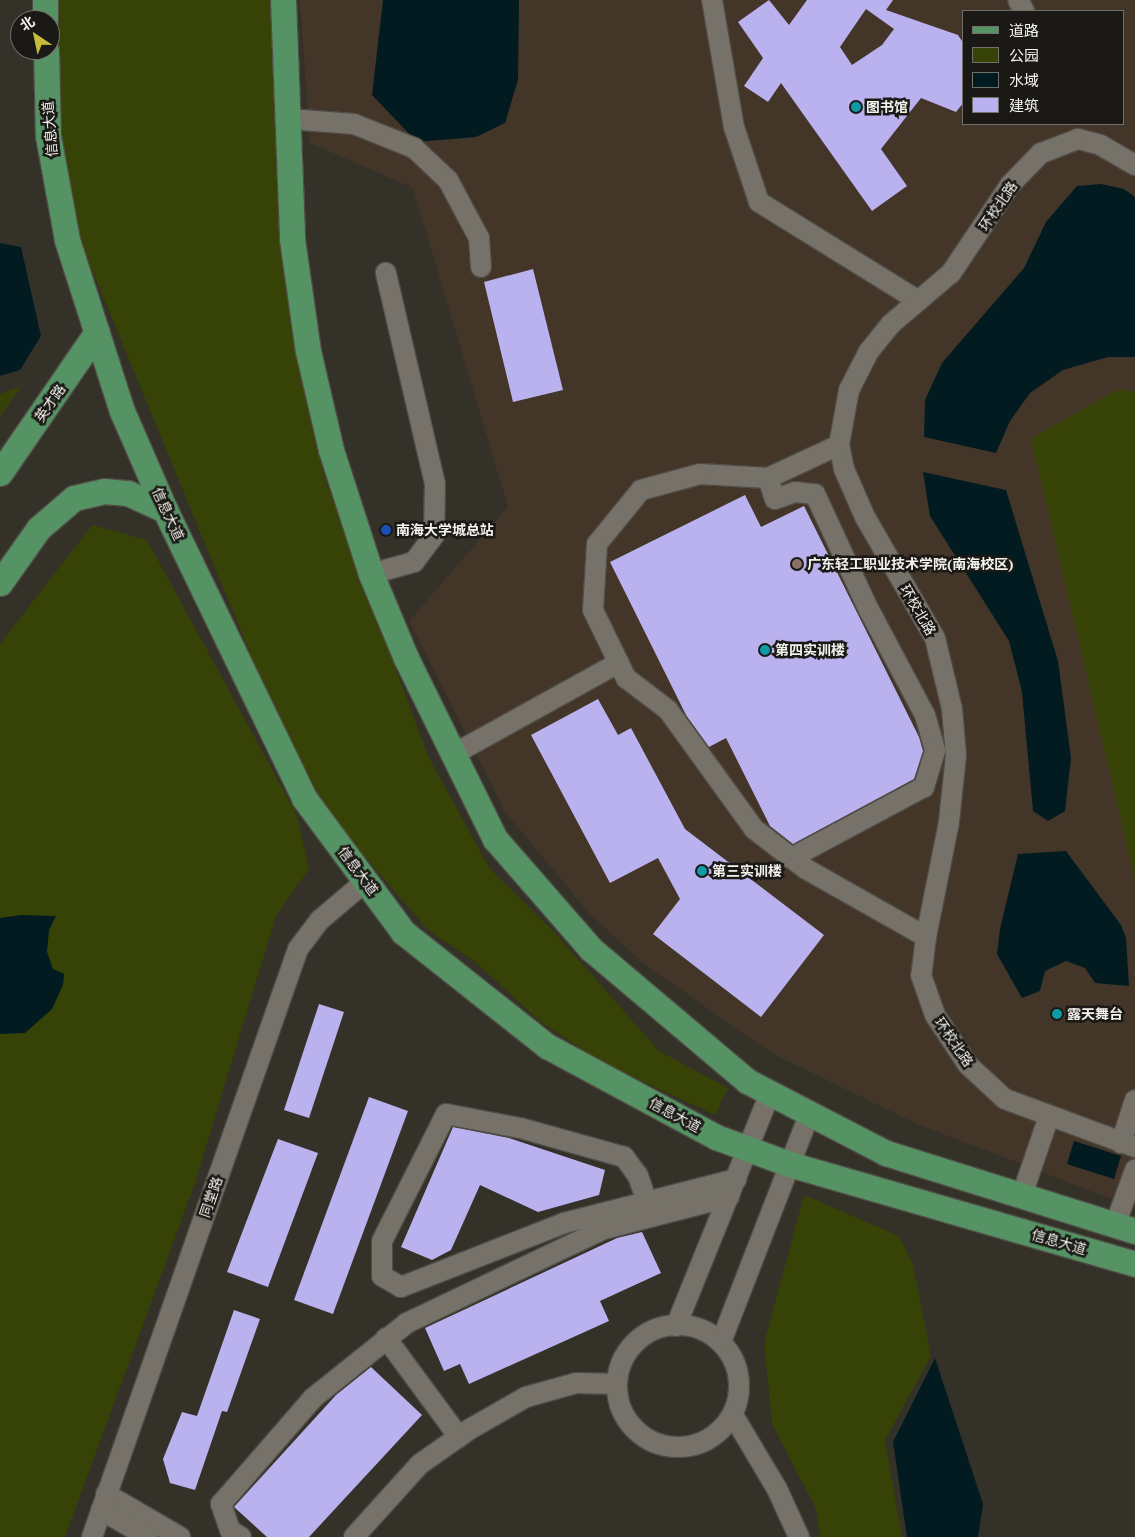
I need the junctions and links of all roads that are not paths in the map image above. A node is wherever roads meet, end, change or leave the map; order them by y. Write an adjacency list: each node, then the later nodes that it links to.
1 (283, 0): 4 (main road)
2 (712, 0): 9 (street)
3 (46, 60): 10 (main road, 信息大道)
4 (289, 119): 7 (street); 16 (main road)
5 (1075, 131): 6 (street, 环校北路); 9 (street, 环校北路)
6 (1135, 164)
7 (482, 267)
8 (386, 273): 16 (street)
9 (917, 300): 11 (street, 环校北路)
10 (97, 332): 12 (main road, 英才路); 14 (main road, 信息大道)
11 (839, 445): 13 (street); 22 (street, 环校北路)
12 (0, 473)
13 (768, 478): 18 (street); 20 (street)
14 (165, 510): 17 (main road); 21 (main road, 信息大道)
15 (0, 551): 17 (main road)
16 (371, 574): 19 (main road)
17 (3, 580)
18 (618, 663): 19 (street); 20 (street)
19 (454, 754): 23 (main road)
20 (791, 858): 22 (street)
21 (366, 881): 28 (main road, 信息大道); 42 (street, 同堂路)
22 (926, 936): 26 (street, 环校北路)
23 (770, 1093): 25 (main road); 28 (street)
24 (1135, 1100): 27 (street)
25 (810, 1113): 29 (street); 32 (main road)
26 (1049, 1116): 27 (street, 环校北路); 32 (street)
27 (1128, 1145)
28 (748, 1149): 29 (main road, 信息大道); 31 (street)
29 (789, 1164): 35 (main road, 信息大道); 38 (street)
30 (1135, 1170): 34 (street)
31 (732, 1188): 33 (street); 36 (street); 37 (street)
32 (1022, 1195): 34 (main road)
33 (647, 1202): 33 (street)
34 (1125, 1228)
35 (1135, 1264)
36 (676, 1326): 38 (street); 39 (street)
37 (386, 1338): 41 (street); 46 (street)
38 (721, 1342): 40 (street)
39 (617, 1384): 40 (street); 41 (street)
40 (733, 1415): 48 (street)
41 (459, 1436): 47 (street)
42 (104, 1502): 43 (street, 同堂路); 44 (street); 45 (street)
43 (92, 1537)
44 (148, 1537)
45 (180, 1537)
46 (241, 1537)
47 (354, 1537)
48 (799, 1537)

